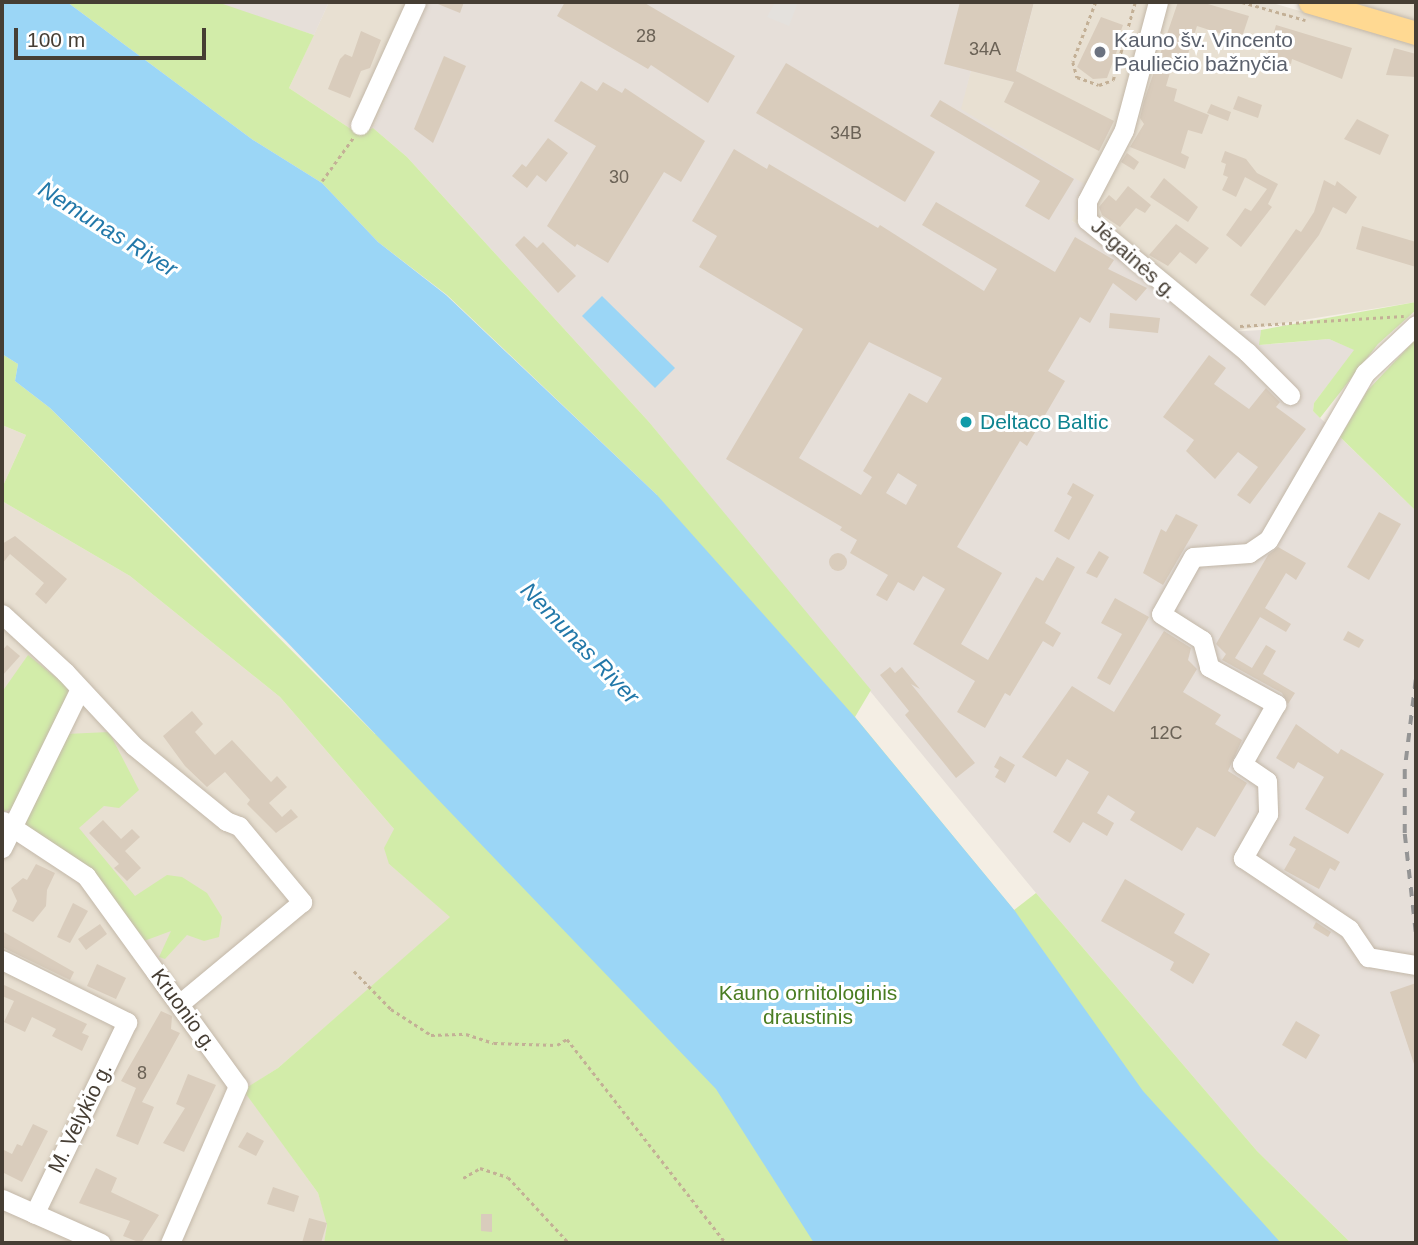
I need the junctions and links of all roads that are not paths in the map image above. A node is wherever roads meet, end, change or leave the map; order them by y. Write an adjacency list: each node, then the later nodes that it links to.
1 (416, 2): 5 (street)
2 (1158, 2): 7 (street, Jėgainės g.)
3 (1311, 2): 4 (main road)
4 (1416, 33)
5 (360, 125)
6 (1416, 325): 13 (street)
7 (1290, 395)
8 (2, 614): 9 (street)
9 (80, 689): 10 (street); 14 (street)
10 (8, 823): 11 (street); 14 (street, Kruonio g.)
11 (2, 848)
12 (2, 960): 16 (street, M. Velykio g.)
13 (1416, 965)
14 (179, 1004): 18 (street, Kruonio g.)
15 (2, 1199): 16 (street)
16 (34, 1214): 17 (street)
17 (101, 1243)
18 (170, 1243)

